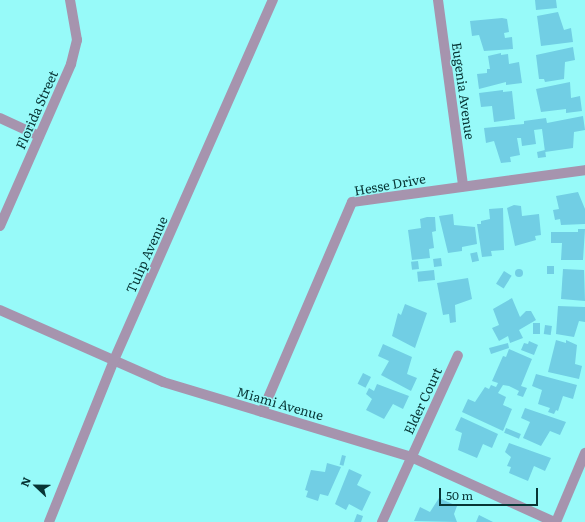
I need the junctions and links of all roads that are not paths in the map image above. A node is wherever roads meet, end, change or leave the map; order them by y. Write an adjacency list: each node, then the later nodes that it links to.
1 (70, 0): 5 (street, Florida Street)
2 (273, 0): 11 (street, Tulip Avenue)
3 (438, 0): 7 (street, Eugenia Avenue)
4 (0, 118): 5 (street)
5 (40, 136): 8 (street, Florida Street)
6 (585, 170): 7 (street, Hesse Drive)
7 (463, 186): 12 (street, Hesse Drive)
8 (0, 226)
9 (0, 310): 11 (street, Miami Avenue)
10 (458, 355): 14 (street, Elder Court)
11 (114, 360): 12 (street, Miami Avenue); 15 (street, Tulip Avenue)
12 (262, 412): 14 (street, Miami Avenue)
13 (585, 452): 17 (street)
14 (411, 457): 16 (street, Elder Court); 17 (street, Miami Avenue)
15 (50, 522)
16 (382, 522)
17 (555, 522)

